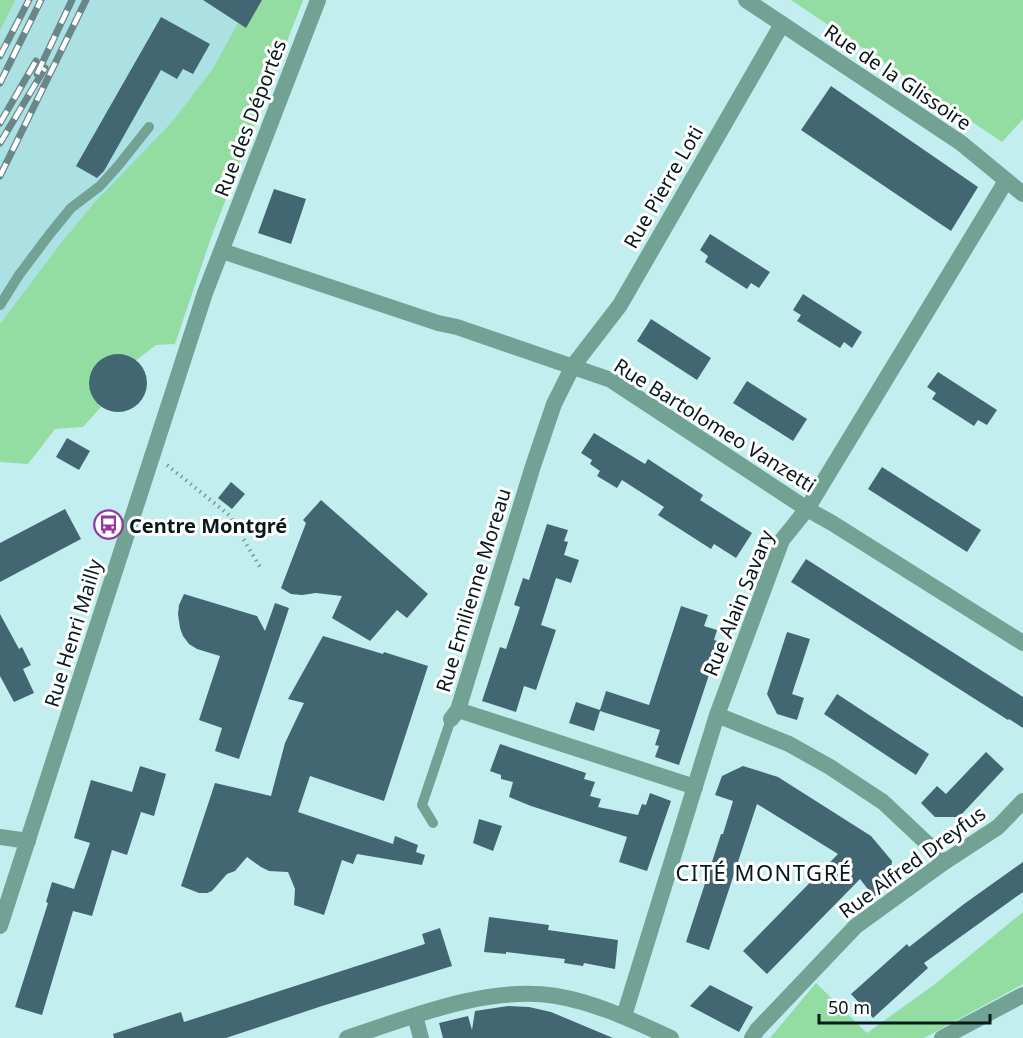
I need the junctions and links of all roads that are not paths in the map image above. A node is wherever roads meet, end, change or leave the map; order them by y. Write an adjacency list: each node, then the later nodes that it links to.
1 (318, 0): 7 (street, Rue des Déportés)
2 (746, 0): 3 (street, Rue de la Glissoire)
3 (782, 24): 5 (street, Rue de la Glissoire); 9 (street, Rue Pierre Loti)
4 (149, 127): 8 (lane)
5 (1006, 181): 6 (street, Rue de la Glissoire); 10 (street, Rue Alain Savary)
6 (1023, 194)
7 (222, 251): 9 (street, Rue Bartolomeo Vanzetti); 18 (street, Rue Henri Mailly)
8 (0, 305)
9 (573, 366): 10 (street, Rue Bartolomeo Vanzetti); 12 (street, Rue Emilienne Moreau)
10 (807, 509): 11 (street, Rue Bartolomeo Vanzetti); 13 (street, Rue Alain Savary)
11 (1023, 643)
12 (454, 715): 14 (street); 16 (lane, Rue Emilienne Moreau)
13 (717, 715): 14 (street, Rue Alain Savary); 19 (street)
14 (695, 787): 23 (street, Rue Alain Savary)
15 (1023, 801): 19 (street, Rue Alfred Dreyfus)
16 (433, 824)
17 (0, 837): 18 (street)
18 (28, 841): 20 (street, Rue Henri Mailly)
19 (943, 862): 27 (street, Rue Alfred Dreyfus)
20 (0, 926)
21 (1023, 995): 28 (street)
22 (415, 1016): 23 (street); 24 (street); 25 (street)
23 (624, 1016): 26 (street)
24 (347, 1038)
25 (421, 1038)
26 (671, 1038)
27 (752, 1038)
28 (942, 1038)

